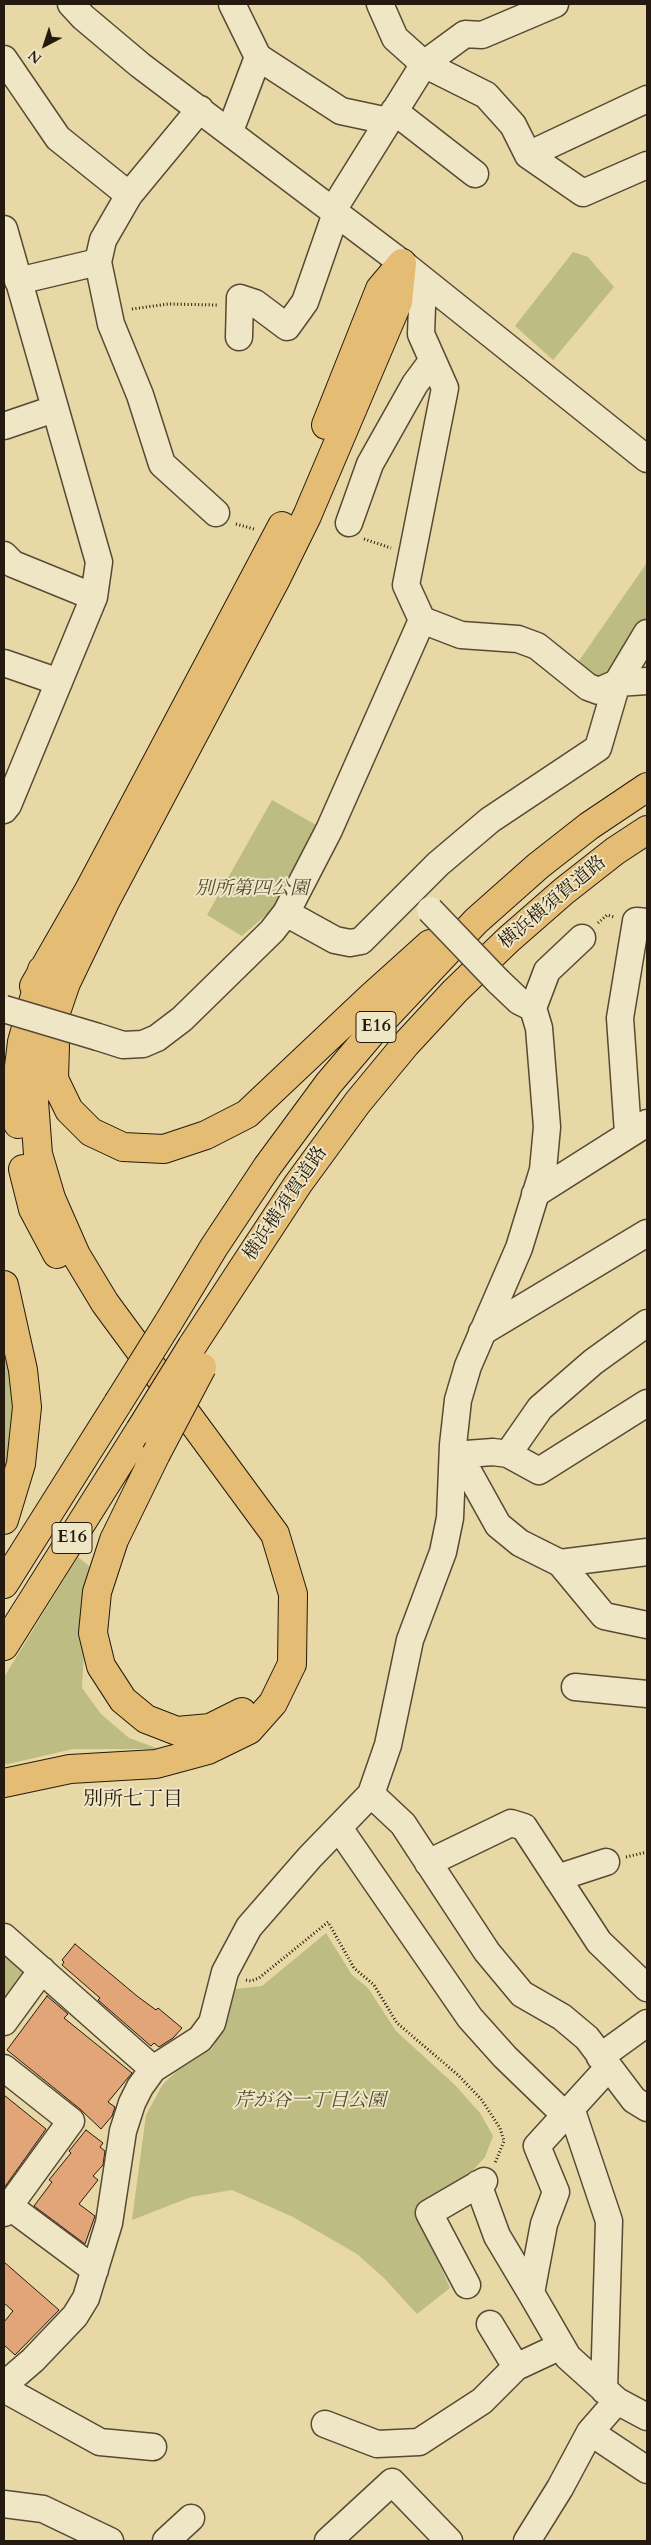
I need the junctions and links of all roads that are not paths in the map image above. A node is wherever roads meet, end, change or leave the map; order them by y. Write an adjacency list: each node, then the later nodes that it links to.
1 (71, 4): 9 (street)
2 (232, 4): 5 (street)
3 (380, 4): 7 (street)
4 (555, 4): 7 (street)
5 (258, 57): 10 (street); 11 (street)
6 (4, 59): 15 (street)
7 (424, 64): 10 (street); 12 (street)
8 (647, 100): 12 (street)
9 (200, 109): 11 (street); 15 (street)
10 (391, 116): 14 (street); 16 (street)
11 (230, 131): 16 (street)
12 (528, 154): 13 (street)
13 (647, 165)
14 (474, 174)
15 (129, 195): 18 (street)
16 (334, 212): 19 (street); 22 (street)
17 (4, 229): 21 (street)
18 (98, 262): 21 (street); 27 (street)
19 (402, 263): 20 (street); 45 (highway)
20 (423, 280): 23 (street); 26 (street)
21 (18, 281): 24 (street)
22 (240, 337)
23 (432, 361): 28 (street); 31 (street)
24 (54, 409): 25 (street); 30 (street)
25 (4, 426)
26 (647, 459)
27 (216, 513)
28 (349, 522)
29 (4, 555): 30 (street)
30 (94, 597): 35 (street)
31 (422, 620): 36 (street); 42 (street)
32 (647, 634): 36 (street)
33 (4, 663): 35 (street)
34 (647, 681): 36 (street)
35 (59, 682): 38 (street)
36 (617, 683): 41 (street)
37 (647, 787): 40 (highway, 横浜横須賀道路 / E16)
38 (4, 810)
39 (647, 830): 57 (highway, 横浜横須賀道路 / E16)
40 (538, 866): 47 (highway); 64 (highway, 横浜横須賀道路 / E16, bridge)
41 (412, 891): 42 (street); 48 (street, bridge)
42 (286, 913): 49 (street, bridge)
43 (642, 921): 51 (street)
44 (582, 938): 48 (street)
45 (73, 941): 46 (highway); 47 (highway)
46 (42, 970): 50 (highway); 57 (highway, bridge)
47 (66, 983): 69 (highway)
48 (533, 1008): 52 (street)
49 (4, 1009)
50 (4, 1048)
51 (638, 1128): 52 (street)
52 (535, 1194): 56 (street)
53 (647, 1233): 56 (street)
54 (4, 1285): 61 (highway)
55 (647, 1323): 59 (street)
56 (482, 1332): 60 (street)
57 (197, 1357): 66 (highway, 横浜横須賀道路 / E16, bridge)
58 (647, 1403): 59 (street)
59 (508, 1454): 60 (street)
60 (453, 1455): 63 (street); 70 (street)
61 (4, 1520)
62 (647, 1552): 63 (street)
63 (560, 1563): 65 (street)
64 (4, 1584)
65 (647, 1625)
66 (4, 1646)
67 (575, 1687): 68 (street)
68 (647, 1694)
69 (4, 1783)
70 (371, 1794): 71 (street); 73 (street)
71 (339, 1828): 82 (street); 84 (street)
72 (606, 1862): 74 (street)
73 (428, 1863): 74 (street); 80 (street)
74 (557, 1878): 77 (street)
75 (4, 1937): 76 (street)
76 (42, 1970): 78 (street); 82 (street)
77 (647, 1988)
78 (4, 2022)
79 (647, 2023): 80 (street)
80 (604, 2063): 83 (street); 84 (street)
81 (4, 2068): 85 (street)
82 (154, 2069): 86 (street)
83 (647, 2108)
84 (568, 2112): 88 (street); 94 (street)
85 (6, 2209): 86 (street)
86 (95, 2270): 92 (street)
87 (467, 2285): 88 (street)
88 (531, 2293): 90 (street)
89 (490, 2324): 91 (street)
90 (561, 2346): 91 (street); 94 (street)
91 (516, 2367): 96 (street)
92 (4, 2385)
93 (4, 2389): 98 (street)
94 (610, 2396): 95 (street); 97 (street)
95 (647, 2417)
96 (325, 2424)
97 (590, 2432): 99 (street); 106 (street)
98 (153, 2446)
99 (647, 2470)
100 (4, 2504): 103 (street)
101 (192, 2518): 104 (street)
102 (338, 2538): 105 (street)
103 (110, 2541)
104 (166, 2541)
105 (449, 2541)
106 (527, 2541)

